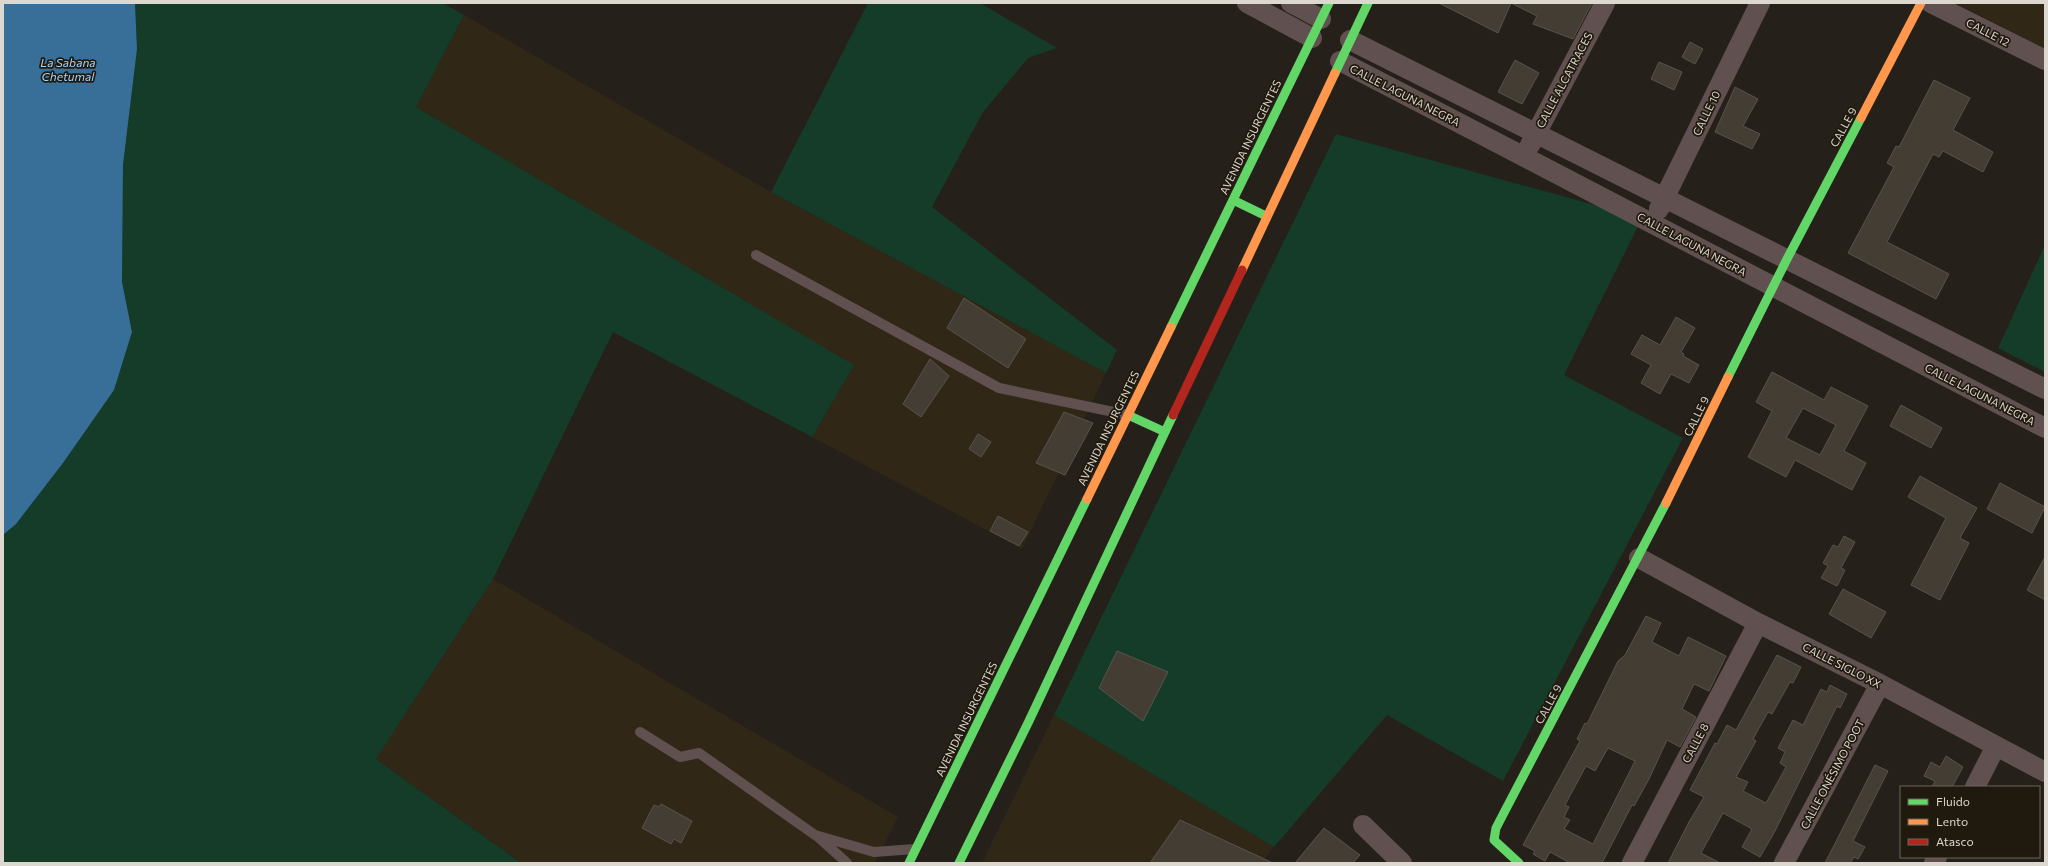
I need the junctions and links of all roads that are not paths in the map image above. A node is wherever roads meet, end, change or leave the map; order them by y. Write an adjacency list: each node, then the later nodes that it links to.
1 (1247, 3): 9 (street)
2 (1292, 3): 8 (street)
3 (1368, 3): 10 (main road)
4 (1605, 3): 13 (street, CALLE ALCATRACES)
5 (1760, 3): 15 (street, CALLE 10)
6 (1921, 3): 20 (main road, CALLE 9)
7 (1931, 3): 11 (street, CALLE 12)
8 (1325, 11): 9 (main road, AVENIDA INSURGENTES)
9 (1312, 38): 16 (main road, AVENIDA INSURGENTES)
10 (1350, 40): 12 (main road); 13 (street)
11 (2045, 60)
12 (1340, 61): 14 (street, CALLE LAGUNA NEGRA); 17 (main road)
13 (1536, 134): 14 (street, CALLE ALCATRACES); 15 (street)
14 (1524, 157): 18 (street, CALLE LAGUNA NEGRA)
15 (1664, 198): 18 (street, CALLE 10); 20 (street)
16 (1233, 200): 17 (main road); 25 (main road, AVENIDA INSURGENTES)
17 (1266, 216): 27 (main road)
18 (1651, 223): 21 (street, CALLE LAGUNA NEGRA)
19 (756, 255): 25 (lane)
20 (1787, 259): 21 (main road, CALLE 9); 22 (street)
21 (1774, 287): 24 (street, CALLE LAGUNA NEGRA); 28 (main road, CALLE 9)
22 (1995, 364): 23 (street); 24 (street)
23 (2045, 388)
24 (1980, 394): 26 (street, CALLE LAGUNA NEGRA)
25 (1128, 415): 27 (main road); 37 (main road, AVENIDA INSURGENTES)
26 (2045, 428)
27 (1165, 432): 41 (main road)
28 (1639, 558): 29 (street, CALLE SIGLO XX); 42 (main road, CALLE 9)
29 (1758, 623): 30 (street, CALLE SIGLO XX); 43 (street, CALLE 8)
30 (1880, 684): 32 (street, CALLE SIGLO XX); 44 (street, CALLE ONÉSIMO POOT)
31 (640, 732): 36 (lane)
32 (1996, 746): 33 (street, CALLE SIGLO XX); 34 (street)
33 (2045, 772)
34 (1975, 786)
35 (1363, 825): 38 (street)
36 (815, 835): 37 (lane); 39 (lane)
37 (915, 849): 40 (main road, AVENIDA INSURGENTES)
38 (1390, 859)
39 (847, 863)
40 (908, 863)
41 (959, 863)
42 (1519, 863)
43 (1632, 863)
44 (1784, 863)

